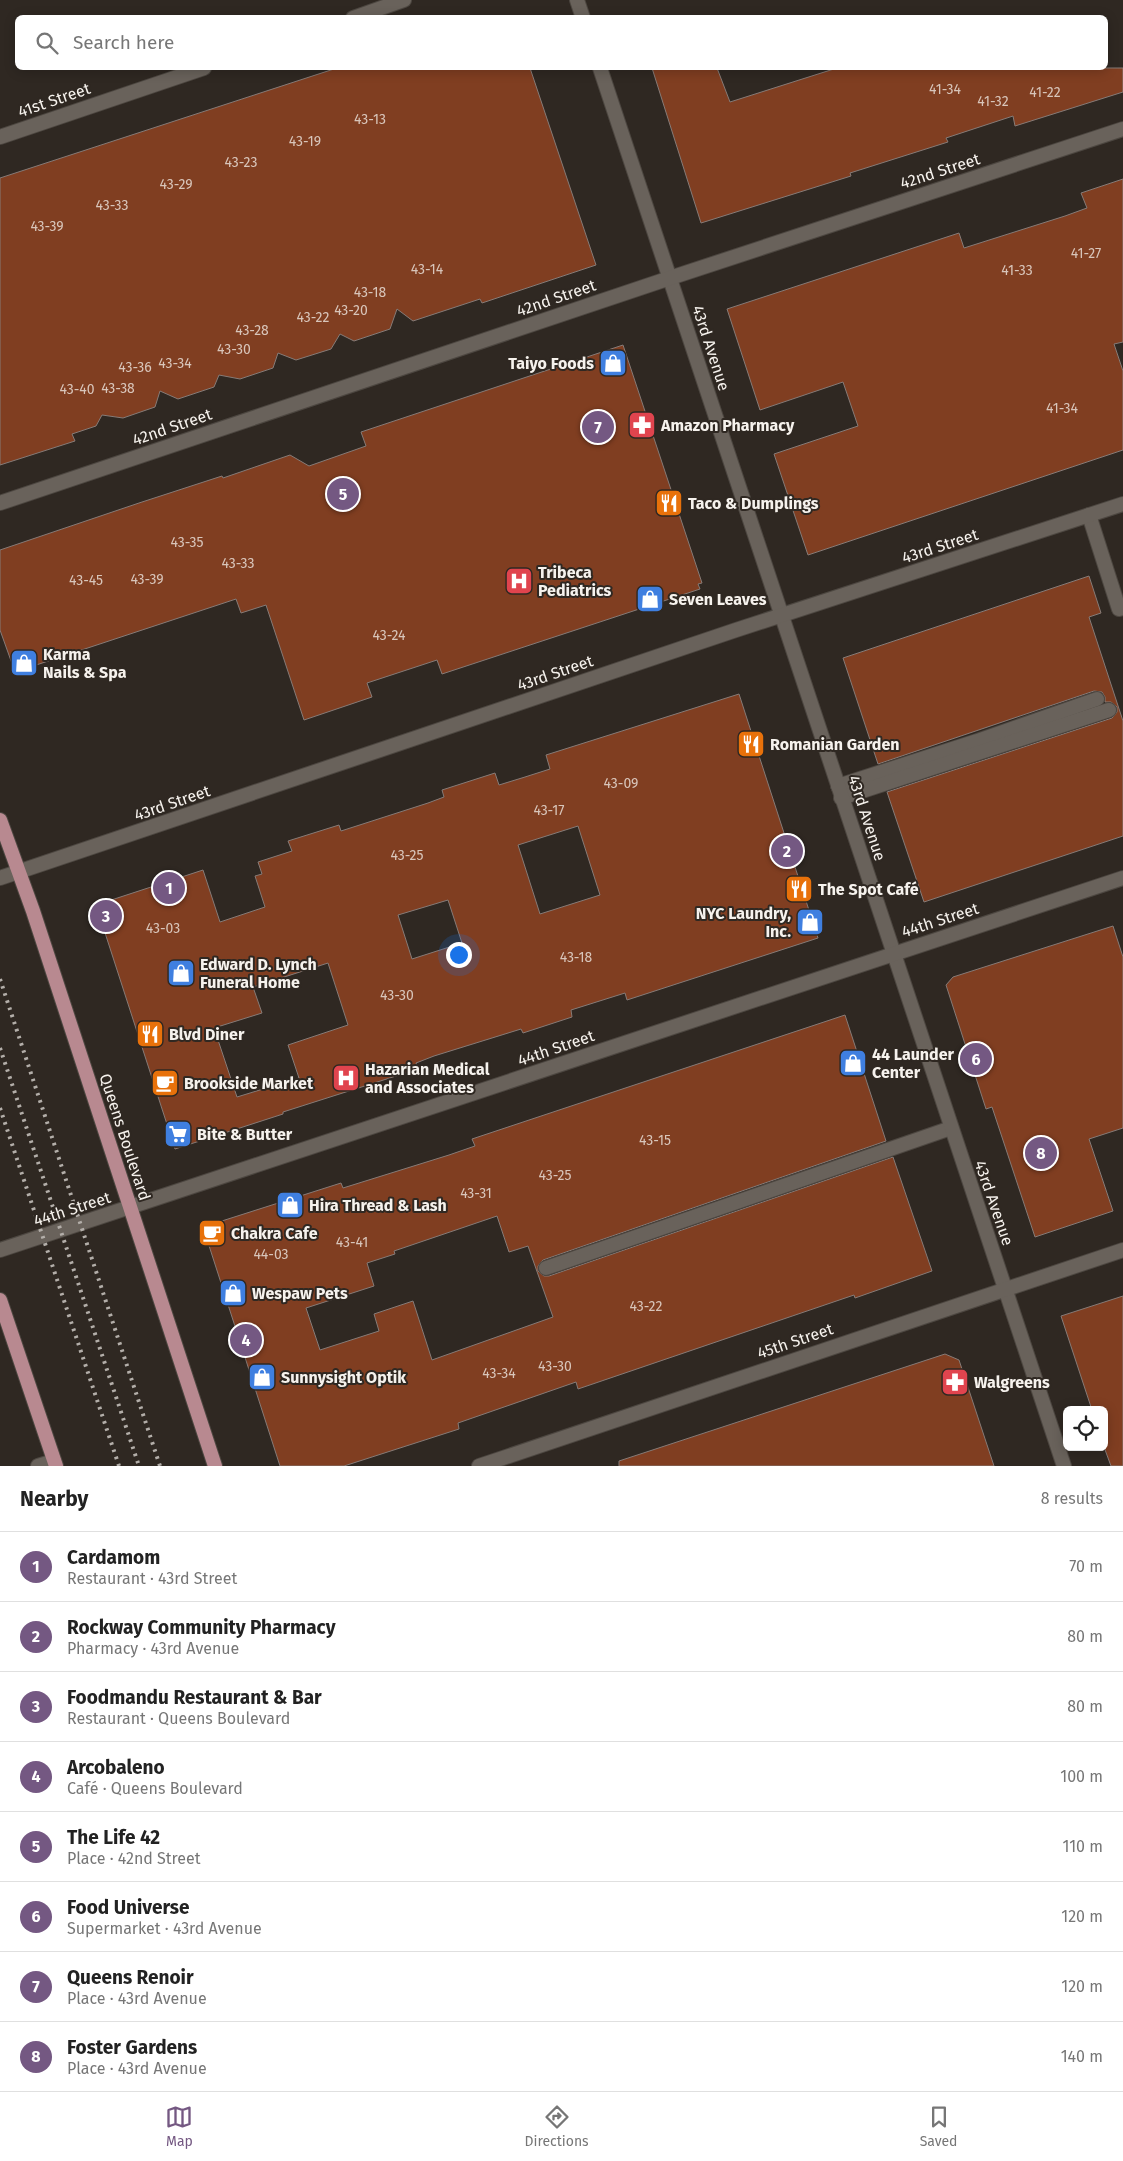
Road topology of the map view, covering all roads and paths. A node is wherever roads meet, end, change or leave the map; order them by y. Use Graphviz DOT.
graph roads {
  1 [pos="404,0"];
  2 [pos="577,0"];
  3 [pos="361,15"];
  4 [pos="582,15"];
  5 [pos="198,70"];
  6 [pos="601,70"];
  7 [pos="1123,129"];
  8 [pos="0,137"];
  9 [pos="670,278"];
  10 [pos="0,503"];
  11 [pos="1123,504"];
  12 [pos="1089,515"];
  13 [pos="1123,608"];
  14 [pos="781,616"];
  15 [pos="1097,699"];
  16 [pos="1109,710"];
  17 [pos="840,792"];
  18 [pos="0,820"];
  19 [pos="19,872"];
  20 [pos="0,878"];
  21 [pos="1123,878"];
  22 [pos="892,954"];
  23 [pos="951,1128"];
  24 [pos="130,1209"];
  25 [pos="0,1250"];
  26 [pos="1123,1250"];
  27 [pos="546,1268"];
  28 [pos="1005,1290"];
  29 [pos="0,1300"];
  30 [pos="55,1464"];
  31 [pos="38,1466"];
  32 [pos="216,1466"];
  33 [pos="479,1466"];
  34 [pos="1064,1466"];
  1 -- 3 [label="street"];
  2 -- 4 [label="street"];
  5 -- 8 [label="street, 41st Street"];
  6 -- 9 [label="street, 43rd Avenue"];
  7 -- 9 [label="street, 42nd Street"];
  9 -- 10 [label="street, 42nd Street"];
  9 -- 14 [label="street, 43rd Avenue"];
  11 -- 12 [label="street, 43rd Street"];
  12 -- 13 [label="street"];
  12 -- 14 [label="street, 43rd Street"];
  14 -- 17 [label="street, 43rd Avenue"];
  14 -- 19 [label="street, 43rd Street"];
  15 -- 17 [label="street"];
  16 -- 17 [label="street"];
  17 -- 22 [label="street, 43rd Avenue"];
  18 -- 19 [label="main road, Queens Boulevard"];
  19 -- 20 [label="street, 43rd Street"];
  19 -- 24 [label="main road, Queens Boulevard"];
  21 -- 22 [label="street, 44th Street"];
  22 -- 23 [label="street, 43rd Avenue"];
  22 -- 24 [label="street, 44th Street"];
  23 -- 27 [label="street"];
  23 -- 28 [label="street, 43rd Avenue"];
  24 -- 25 [label="street, 44th Street"];
  24 -- 32 [label="main road, Queens Boulevard"];
  26 -- 28 [label="street, 45th Street"];
  28 -- 33 [label="street, 45th Street"];
  28 -- 34 [label="street, 43rd Avenue"];
  29 -- 30 [label="main road"];
  30 -- 31 [label="street"];
}
